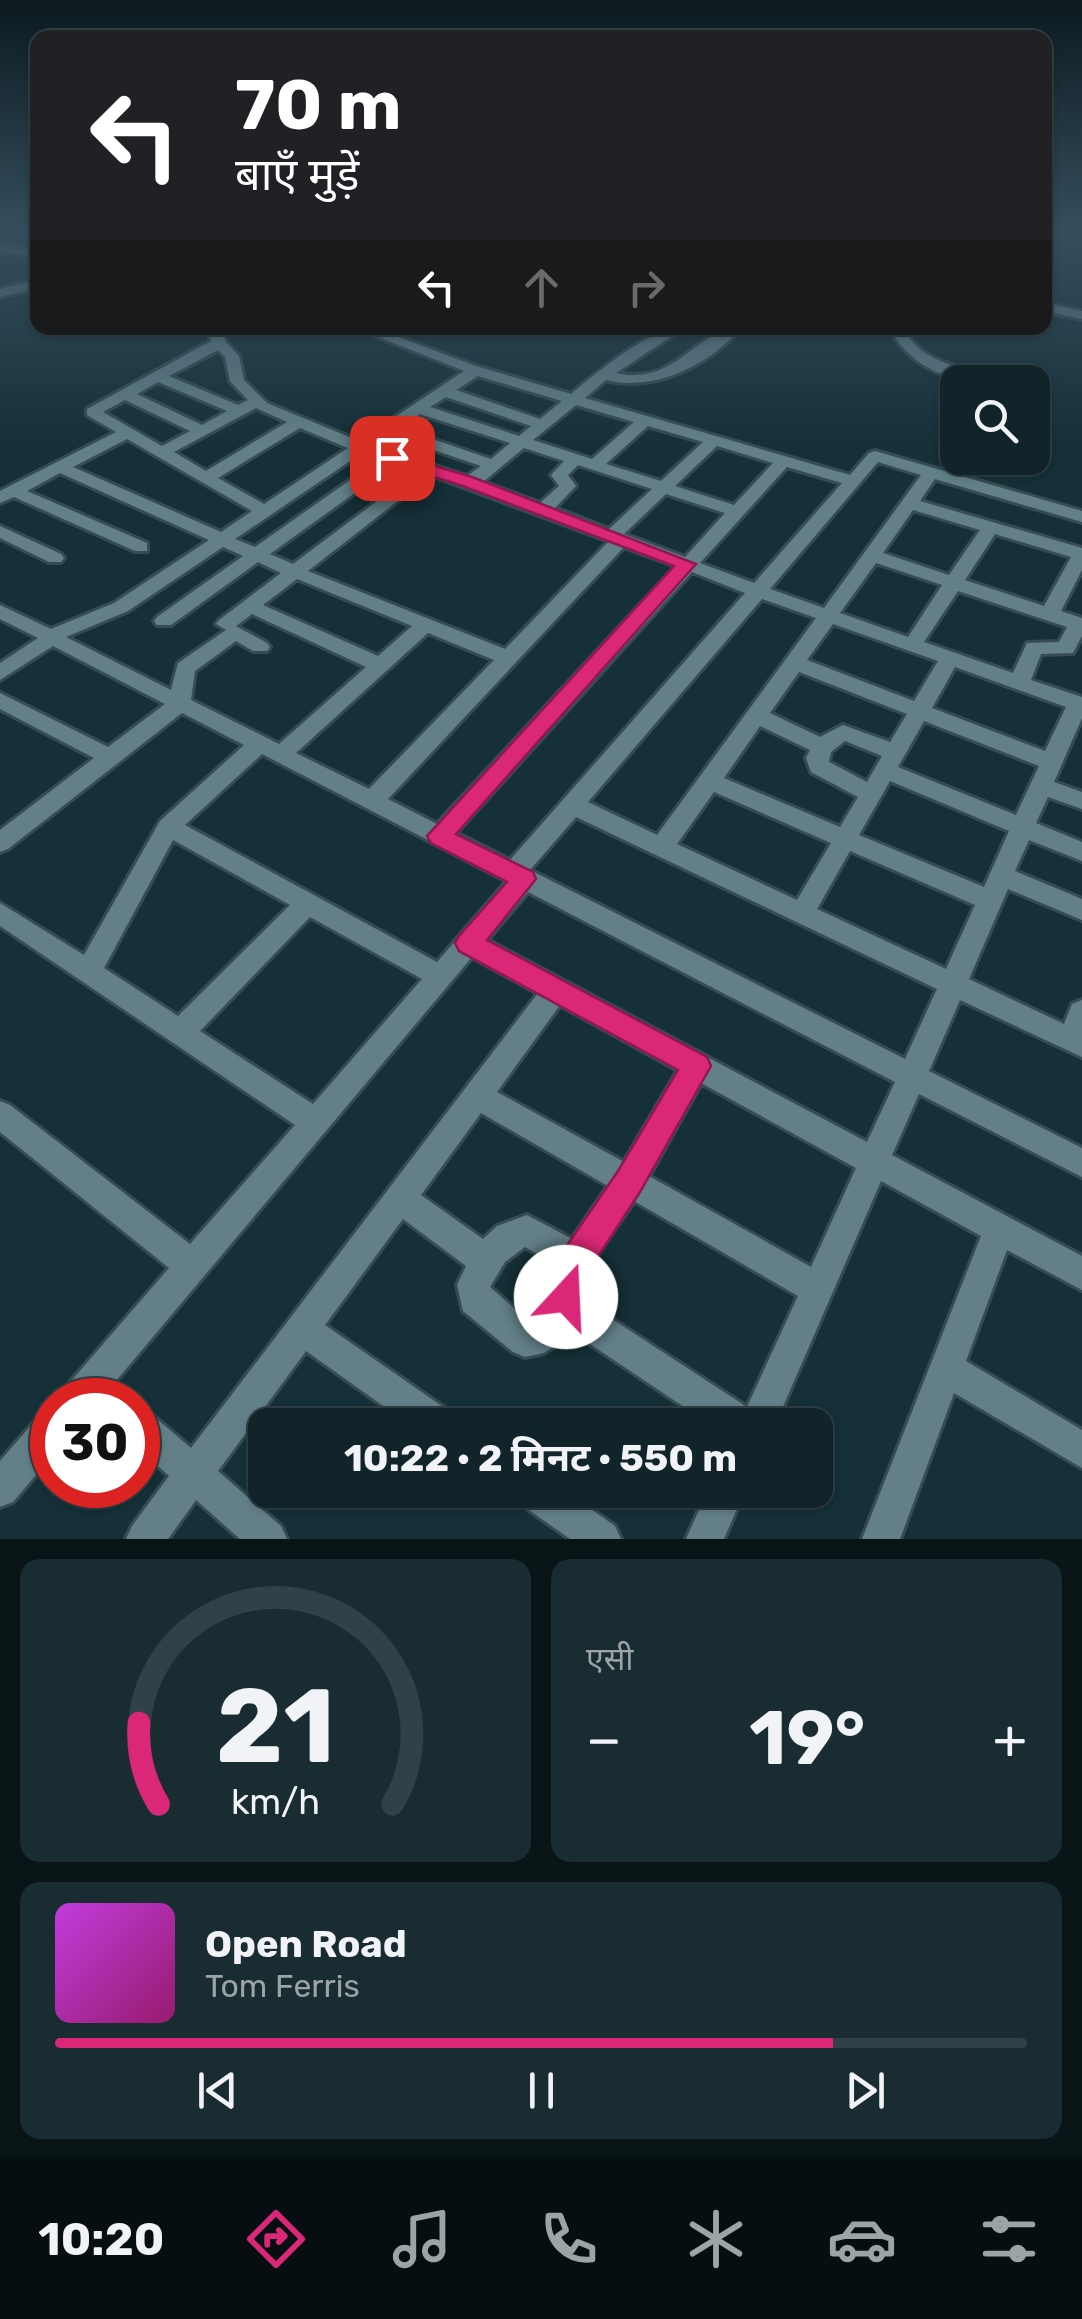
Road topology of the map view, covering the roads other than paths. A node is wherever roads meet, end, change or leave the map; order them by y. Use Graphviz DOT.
graph roads {
  1 [pos="1052,308"];
  2 [pos="1082,314"];
  3 [pos="216,335"];
  4 [pos="383,335"];
  5 [pos="666,335"];
  6 [pos="723,335"];
  7 [pos="900,335"];
  8 [pos="940,365"];
  9 [pos="476,370"];
  10 [pos="604,375"];
  11 [pos="156,376"];
  12 [pos="443,391"];
  13 [pos="123,393"];
  14 [pos="577,399"];
  15 [pos="256,402"];
  16 [pos="417,408"];
  17 [pos="238,412"];
  18 [pos="646,420"];
  19 [pos="299,422"];
  20 [pos="544,425"];
  21 [pos="387,428"];
  22 [pos="202,431"];
  23 [pos="126,433"];
  24 [pos="714,440"];
  25 [pos="525,441"];
  26 [pos="360,448"];
  27 [pos="162,453"];
  28 [pos="392,458"];
  29 [pos="576,458"];
  30 [pos="784,460"];
  31 [pos="596,464"];
  32 [pos="494,465"];
  33 [pos="60,467"];
  34 [pos="428,470"];
  35 [pos="932,472"];
  36 [pos="204,479"];
  37 [pos="466,481"];
  38 [pos="853,481"];
  39 [pos="665,486"];
  40 [pos="7,495"];
  41 [pos="910,504"];
  42 [pos="543,510"];
  43 [pos="266,512"];
  44 [pos="736,512"];
  45 [pos="1082,516"];
  46 [pos="991,527"];
  47 [pos="0,531"];
  48 [pos="617,538"];
  49 [pos="224,540"];
  50 [pos="141,547"];
  51 [pos="1082,553"];
  52 [pos="257,555"];
  53 [pos="872,556"];
  54 [pos="54,558"];
  55 [pos="686,564"];
  56 [pos="294,572"];
  57 [pos="954,583"];
  58 [pos="758,591"];
  59 [pos="250,606"];
  60 [pos="0,612"];
  61 [pos="1049,615"];
  62 [pos="830,616"];
  63 [pos="164,620"];
  64 [pos="226,624"];
  65 [pos="425,624"];
  66 [pos="1080,625"];
  67 [pos="52,640"];
  68 [pos="912,645"];
  69 [pos="260,647"];
  70 [pos="508,658"];
  71 [pos="950,658"];
  72 [pos="796,663"];
  73 [pos="379,665"];
  74 [pos="0,672"];
  75 [pos="1019,682"];
  76 [pos="0,700"];
  77 [pos="178,703"];
  78 [pos="1080,704"];
  79 [pos="919,712"];
  80 [pos="757,716"];
  81 [pos="822,747"];
  82 [pos="269,750"];
  83 [pos="110,757"];
  84 [pos="890,762"];
  85 [pos="1046,774"];
  86 [pos="710,781"];
  87 [pos="872,794"];
  88 [pos="1082,801"];
  89 [pos="371,802"];
  90 [pos="572,806"];
  91 [pos="168,827"];
  92 [pos="1022,829"];
  93 [pos="440,836"];
  94 [pos="846,837"];
  95 [pos="0,843"];
  96 [pos="661,848"];
  97 [pos="1082,852"];
  98 [pos="518,876"];
  99 [pos="1002,876"];
  100 [pos="991,901"];
  101 [pos="308,903"];
  102 [pos="1082,910"];
  103 [pos="0,914"];
  104 [pos="801,914"];
  105 [pos="468,943"];
  106 [pos="88,973"];
  107 [pos="440,976"];
  108 [pos="954,987"];
  109 [pos="556,990"];
  110 [pos="1082,1012"];
  111 [pos="180,1033"];
  112 [pos="1077,1043"];
  113 [pos="696,1066"];
  114 [pos="914,1078"];
  115 [pos="478,1096"];
  116 [pos="0,1114"];
  117 [pos="315,1122"];
  118 [pos="876,1162"];
  119 [pos="1082,1163"];
  120 [pos="629,1182"];
  121 [pos="401,1199"];
  122 [pos="999,1229"];
  123 [pos="577,1259"];
  124 [pos="487,1262"];
  125 [pos="192,1266"];
  126 [pos="1082,1274"];
  127 [pos="818,1289"];
  128 [pos="574,1314"];
  129 [pos="304,1330"];
  130 [pos="946,1368"];
  131 [pos="105,1378"];
  132 [pos="416,1408"];
  133 [pos="716,1408"];
  134 [pos="765,1408"];
  135 [pos="160,1445"];
  136 [pos="1082,1450"];
  137 [pos="30,1454"];
  138 [pos="195,1476"];
  139 [pos="0,1490"];
  140 [pos="558,1508"];
  141 [pos="720,1508"];
  142 [pos="145,1539"];
  143 [pos="268,1539"];
  144 [pos="602,1539"];
  145 [pos="705,1539"];
  146 [pos="881,1539"];
  1 -- 2 [label="street"];
  3 -- 11 [label="street"];
  3 -- 15 [label="street"];
  4 -- 9 [label="street"];
  5 -- 10 [label="street"];
  6 -- 10 [label="street"];
  7 -- 8 [label="street"];
  9 -- 12 [label="street"];
  9 -- 14 [label="street"];
  10 -- 14 [label="street"];
  11 -- 13 [label="street"];
  11 -- 17 [label="street"];
  12 -- 16 [label="street"];
  12 -- 20 [label="street"];
  13 -- 22 [label="street"];
  13 -- 23 [label="street"];
  14 -- 18 [label="street"];
  14 -- 20 [label="street"];
  15 -- 17 [label="street"];
  15 -- 19 [label="street"];
  16 -- 21 [label="street"];
  16 -- 25 [label="street"];
  17 -- 22 [label="street"];
  18 -- 24 [label="street"];
  18 -- 31 [label="street"];
  19 -- 26 [label="street"];
  19 -- 36 [label="street"];
  20 -- 25 [label="street"];
  21 -- 26 [label="street"];
  21 -- 32 [label="street"];
  22 -- 27 [label="street"];
  23 -- 27 [label="street"];
  23 -- 33 [label="street"];
  24 -- 30 [label="street"];
  24 -- 39 [label="street"];
  25 -- 29 [label="street"];
  25 -- 32 [label="street"];
  26 -- 28 [label="street"];
  26 -- 43 [label="street"];
  27 -- 36 [label="street"];
  28 -- 34 [label="street"];
  28 -- 52 [label="street"];
  29 -- 31 [label="street"];
  29 -- 42 [label="street"];
  30 -- 38 [label="street"];
  30 -- 44 [label="street"];
  31 -- 39 [label="street"];
  32 -- 37 [label="street"];
  33 -- 40 [label="street"];
  33 -- 49 [label="street"];
  34 -- 37 [label="street"];
  34 -- 56 [label="street"];
  35 -- 38 [label="street"];
  35 -- 41 [label="street"];
  35 -- 45 [label="street"];
  36 -- 43 [label="street"];
  37 -- 42 [label="street"];
  38 -- 58 [label="street"];
  39 -- 44 [label="street"];
  39 -- 48 [label="street"];
  40 -- 50 [label="street"];
  41 -- 46 [label="street"];
  41 -- 53 [label="street"];
  42 -- 48 [label="street"];
  43 -- 49 [label="street"];
  44 -- 55 [label="street"];
  46 -- 51 [label="street"];
  46 -- 57 [label="street"];
  47 -- 54 [label="street"];
  48 -- 55 [label="street"];
  48 -- 70 [label="street"];
  49 -- 52 [label="street"];
  49 -- 67 [label="street"];
  51 -- 61 [label="street"];
  52 -- 56 [label="street"];
  52 -- 63 [label="street"];
  53 -- 57 [label="street"];
  53 -- 62 [label="street"];
  55 -- 58 [label="street"];
  55 -- 93 [label="street"];
  56 -- 59 [label="street"];
  56 -- 65 [label="street"];
  57 -- 61 [label="street"];
  57 -- 68 [label="street"];
  58 -- 62 [label="street"];
  58 -- 90 [label="street"];
  59 -- 64 [label="street"];
  59 -- 73 [label="street"];
  60 -- 67 [label="street"];
  61 -- 66 [label="street"];
  62 -- 68 [label="street"];
  62 -- 72 [label="street"];
  65 -- 70 [label="street"];
  65 -- 73 [label="street"];
  66 -- 75 [label="street"];
  67 -- 74 [label="street"];
  67 -- 77 [label="street"];
  68 -- 71 [label="street"];
  69 -- 77 [label="street"];
  70 -- 89 [label="street"];
  71 -- 75 [label="street"];
  71 -- 79 [label="street"];
  72 -- 79 [label="street"];
  72 -- 80 [label="street"];
  73 -- 82 [label="street"];
  75 -- 78 [label="street"];
  76 -- 83 [label="street"];
  77 -- 82 [label="street"];
  77 -- 83 [label="street"];
  78 -- 85 [label="street"];
  79 -- 84 [label="street"];
  79 -- 85 [label="street"];
  80 -- 81 [label="street"];
  80 -- 86 [label="street"];
  81 -- 84 [label="street"];
  81 -- 87 [label="street"];
  82 -- 89 [label="street"];
  82 -- 91 [label="street"];
  83 -- 95 [label="street"];
  84 -- 87 [label="street"];
  84 -- 92 [label="street"];
  85 -- 88 [label="street"];
  85 -- 92 [label="street"];
  86 -- 94 [label="street"];
  86 -- 96 [label="street"];
  87 -- 94 [label="street"];
  89 -- 93 [label="street"];
  90 -- 96 [label="street"];
  90 -- 98 [label="street"];
  91 -- 101 [label="street"];
  91 -- 106 [label="street"];
  92 -- 97 [label="street"];
  92 -- 99 [label="street"];
  93 -- 98 [label="street"];
  94 -- 100 [label="street"];
  94 -- 104 [label="street"];
  96 -- 104 [label="street"];
  98 -- 105 [label="street"];
  98 -- 114 [label="street"];
  99 -- 100 [label="street"];
  99 -- 102 [label="street"];
  100 -- 108 [label="street"];
  101 -- 107 [label="street"];
  101 -- 111 [label="street"];
  103 -- 106 [label="street"];
  104 -- 108 [label="street"];
  105 -- 107 [label="street"];
  105 -- 109 [label="street"];
  106 -- 111 [label="street"];
  107 -- 117 [label="street"];
  108 -- 112 [label="street"];
  108 -- 114 [label="street"];
  109 -- 113 [label="street"];
  109 -- 115 [label="street"];
  110 -- 112 [label="street"];
  111 -- 117 [label="street"];
  113 -- 118 [label="street"];
  113 -- 120 [label="street"];
  114 -- 118 [label="street"];
  114 -- 119 [label="street"];
  115 -- 120 [label="street"];
  115 -- 121 [label="street"];
  116 -- 125 [label="street"];
  117 -- 125 [label="street"];
  118 -- 122 [label="street"];
  118 -- 127 [label="street"];
  120 -- 123 [label="street"];
  120 -- 127 [label="street"];
  121 -- 124 [label="street"];
  121 -- 129 [label="street"];
  122 -- 126 [label="street"];
  122 -- 130 [label="street"];
  123 -- 124 [label="street"];
  123 -- 128 [label="street"];
  124 -- 128 [label="street"];
  125 -- 131 [label="street"];
  127 -- 134 [label="street"];
  128 -- 133 [label="street"];
  129 -- 132 [label="street"];
  129 -- 138 [label="street"];
  130 -- 136 [label="street"];
  130 -- 146 [label="street"];
  135 -- 138 [label="street"];
  137 -- 139 [label="street"];
  138 -- 142 [label="street"];
  138 -- 143 [label="street"];
  140 -- 144 [label="street"];
  141 -- 145 [label="street"];
}
